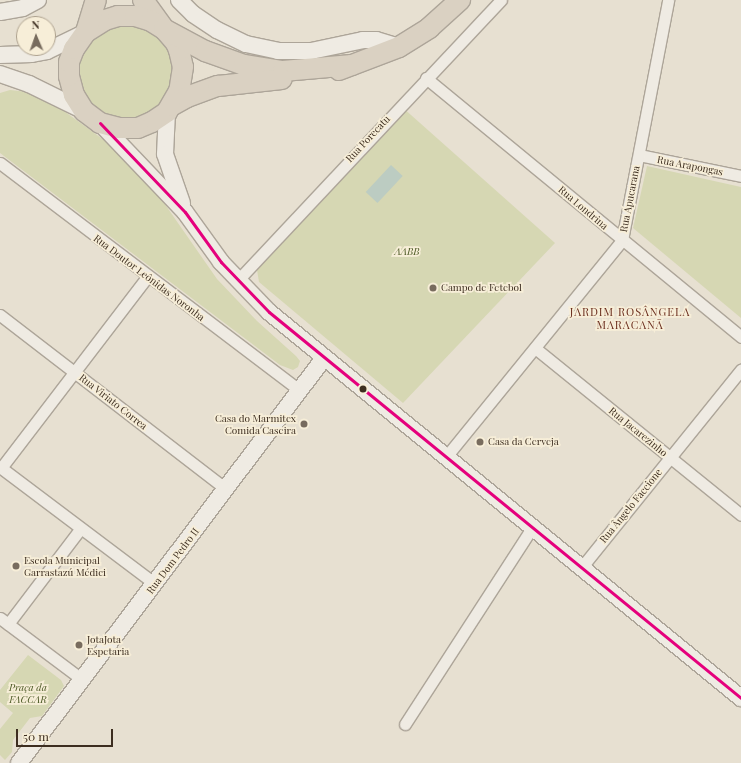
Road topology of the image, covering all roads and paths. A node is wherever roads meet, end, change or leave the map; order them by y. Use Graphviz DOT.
graph roads {
  1 [pos="96,0"];
  2 [pos="143,0"];
  3 [pos="179,0"];
  4 [pos="460,0"];
  5 [pos="501,0"];
  6 [pos="668,0"];
  7 [pos="37,1"];
  8 [pos="0,12"];
  9 [pos="164,29"];
  10 [pos="86,32"];
  11 [pos="400,47"];
  12 [pos="0,55"];
  13 [pos="352,65"];
  14 [pos="0,74"];
  15 [pos="426,78"];
  16 [pos="0,84"];
  17 [pos="29,84"];
  18 [pos="169,109"];
  19 [pos="92,117"];
  20 [pos="639,155"];
  21 [pos="0,163"];
  22 [pos="741,176"];
  23 [pos="186,212"];
  24 [pos="622,240"];
  25 [pos="147,277"];
  26 [pos="238,280"];
  27 [pos="0,316"];
  28 [pos="741,337"];
  29 [pos="535,348"];
  30 [pos="324,358"];
  31 [pos="741,370"];
  32 [pos="75,372"];
  33 [pos="299,390"];
  34 [pos="445,458"];
  35 [pos="670,458"];
  36 [pos="1,467"];
  37 [pos="226,489"];
  38 [pos="741,515"];
  39 [pos="532,528"];
  40 [pos="80,529"];
  41 [pos="581,568"];
  42 [pos="155,584"];
  43 [pos="4,621"];
  44 [pos="83,680"];
  45 [pos="741,698"];
  46 [pos="405,724"];
  47 [pos="19,763"];
  1 -- 10 [label="highway"];
  2 -- 9 [label="highway"];
  3 -- 11 [label="street"];
  4 -- 11 [label="highway"];
  5 -- 15 [label="street, Rua Porecatu"];
  6 -- 20 [label="street, Rua Apucarana"];
  7 -- 8 [label="street"];
  9 -- 10 [label="highway"];
  9 -- 13 [label="highway"];
  9 -- 18 [label="highway"];
  10 -- 12 [label="street"];
  10 -- 19 [label="highway"];
  11 -- 13 [label="highway"];
  13 -- 18 [label="highway"];
  14 -- 17 [label="street"];
  15 -- 24 [label="street, Rua Londrina"];
  15 -- 26 [label="street, Rua Porecatu"];
  16 -- 17 [label="street"];
  17 -- 19 [label="street"];
  18 -- 19 [label="highway"];
  18 -- 23 [label="street"];
  19 -- 23 [label="street"];
  20 -- 22 [label="street, Rua Arapongas"];
  20 -- 24 [label="street, Rua Apucarana"];
  21 -- 25 [label="street, Rua Doutor Leônidas Noronha"];
  23 -- 26 [label="street"];
  24 -- 28 [label="street, Rua Londrina"];
  24 -- 29 [label="street, Rua Apucarana"];
  25 -- 32 [label="street"];
  25 -- 33 [label="street, Rua Doutor Leônidas Noronha"];
  26 -- 30 [label="street"];
  27 -- 32 [label="street, Rua Viriato Correa"];
  29 -- 34 [label="street, Rua Apucarana"];
  29 -- 35 [label="street, Rua Jacarezinho"];
  30 -- 33 [label="street, Rua Dom Pedro II"];
  30 -- 34 [label="street"];
  31 -- 35 [label="street, Rua Ângelo Faccione"];
  32 -- 36 [label="street"];
  32 -- 37 [label="street, Rua Viriato Correa"];
  33 -- 37 [label="street, Rua Dom Pedro II"];
  34 -- 39 [label="street"];
  35 -- 38 [label="street, Rua Jacarezinho"];
  35 -- 41 [label="street, Rua Ângelo Faccione"];
  36 -- 40 [label="street"];
  37 -- 42 [label="street, Rua Dom Pedro II"];
  39 -- 41 [label="street"];
  39 -- 46 [label="street"];
  40 -- 42 [label="street"];
  40 -- 43 [label="street"];
  41 -- 45 [label="street"];
  42 -- 44 [label="street, Rua Dom Pedro II"];
  43 -- 44 [label="street"];
  44 -- 47 [label="street, Rua Dom Pedro II"];
}
